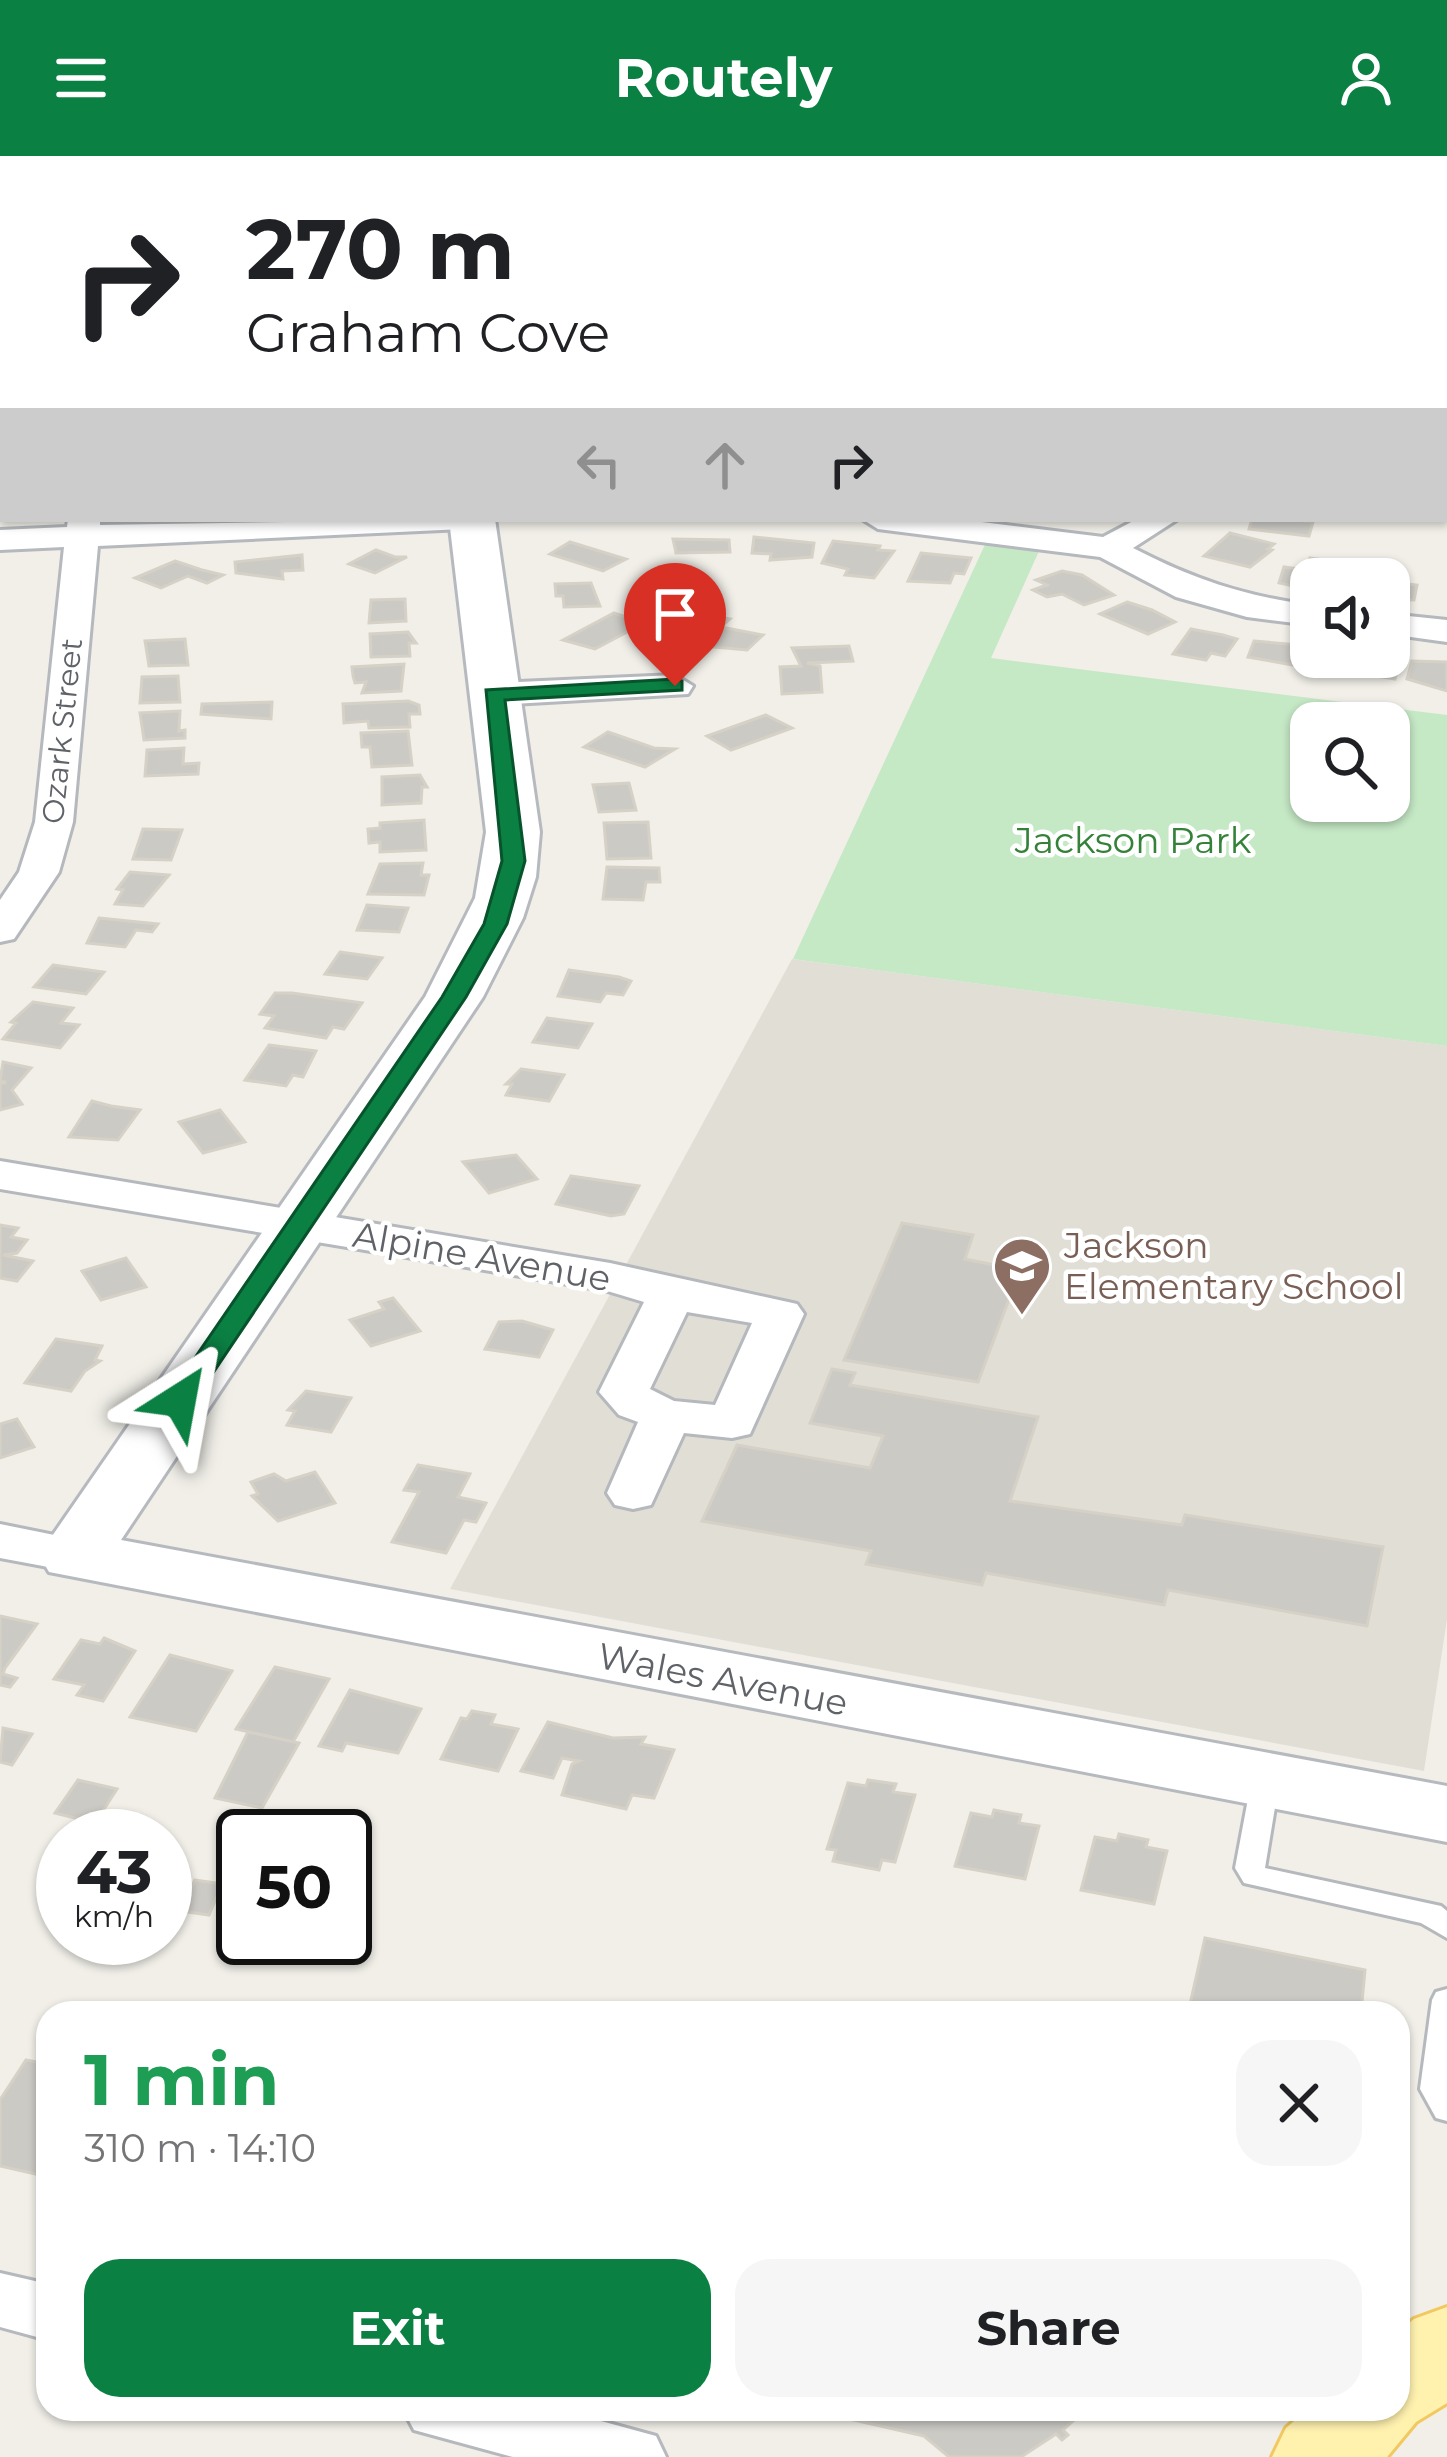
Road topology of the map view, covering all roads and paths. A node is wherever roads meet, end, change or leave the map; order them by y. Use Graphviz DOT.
graph roads {
  1 [pos="320,522"];
  2 [pos="472,522"];
  3 [pos="902,522"];
  4 [pos="1156,522"];
  5 [pos="83,527"];
  6 [pos="0,540"];
  7 [pos="1108,548"];
  8 [pos="1290,612"];
  9 [pos="1410,627"];
  10 [pos="1447,631"];
  11 [pos="675,686"];
  12 [pos="494,694"];
  13 [pos="0,930"];
  14 [pos="0,1174"];
  15 [pos="298,1225"];
  16 [pos="671,1295"];
  17 [pos="666,1415"];
  18 [pos="633,1493"];
  19 [pos="0,1541"];
  20 [pos="75,1555"];
  21 [pos="1265,1784"];
  22 [pos="1447,1814"];
  23 [pos="1447,1927"];
  24 [pos="1447,2000"];
  25 [pos="1447,2109"];
  26 [pos="0,2300"];
  27 [pos="36,2309"];
  28 [pos="1447,2346"];
  29 [pos="1410,2378"];
  30 [pos="486,2421"];
  31 [pos="1361,2421"];
  32 [pos="631,2457"];
  33 [pos="1320,2457"];
  1 -- 5 [label="street"];
  2 -- 12 [label="main road"];
  3 -- 7 [label="street"];
  4 -- 7 [label="street"];
  5 -- 6 [label="street"];
  5 -- 13 [label="street, Ozark Street"];
  7 -- 8 [label="street"];
  9 -- 10 [label="street"];
  11 -- 12 [label="street"];
  12 -- 15 [label="main road"];
  14 -- 15 [label="street, Alpine Avenue"];
  15 -- 16 [label="street, Alpine Avenue"];
  15 -- 20 [label="main road"];
  16 -- 17 [label="street"];
  16 -- 17 [label="street, Alpine Avenue"];
  17 -- 18 [label="street"];
  19 -- 20 [label="street, Wales Avenue"];
  20 -- 21 [label="main road, Wales Avenue"];
  21 -- 22 [label="main road, Wales Avenue"];
  21 -- 23 [label="lane"];
  24 -- 25 [label="lane"];
  26 -- 27 [label="street"];
  28 -- 29 [label="main road"];
  30 -- 32 [label="street"];
  31 -- 33 [label="main road"];
}
